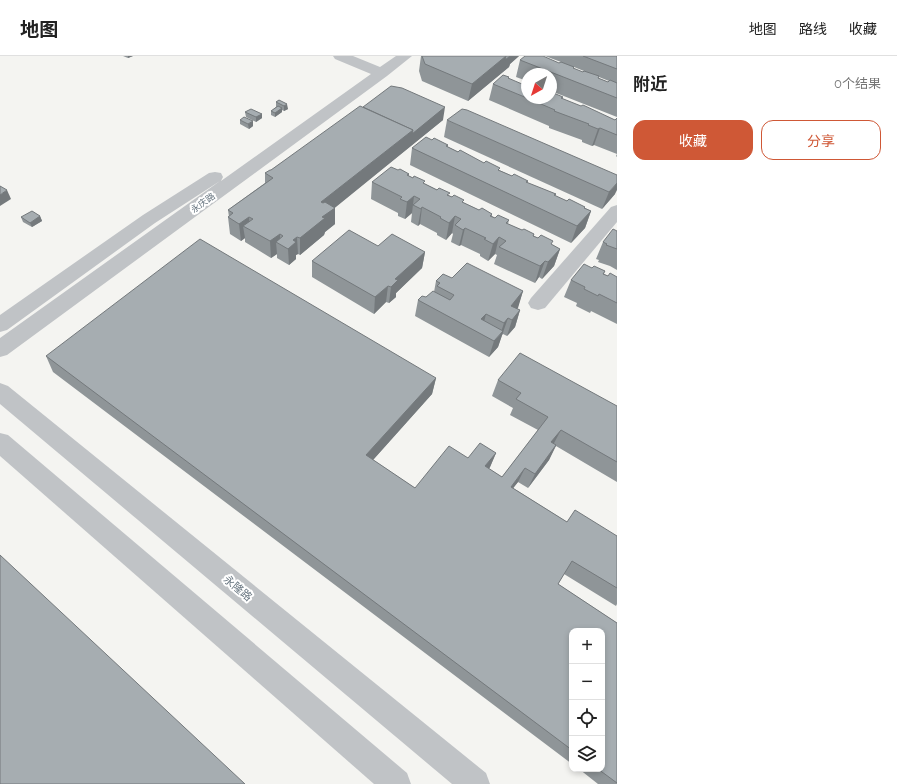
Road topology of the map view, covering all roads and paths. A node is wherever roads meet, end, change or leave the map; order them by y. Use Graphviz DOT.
graph roads {
  1 [pos="340,56"];
  2 [pos="386,56"];
  3 [pos="405,56"];
  4 [pos="375,71"];
  5 [pos="617,211"];
  6 [pos="538,303"];
  7 [pos="0,325"];
  8 [pos="0,349"];
  9 [pos="0,392"];
  10 [pos="0,442"];
  11 [pos="396,784"];
  12 [pos="475,784"];
  1 -- 4 [label="street"];
  2 -- 4 [label="street, 永庆路"];
  3 -- 4 [label="street, 永庆路"];
  4 -- 7 [label="street, 永庆路"];
  4 -- 8 [label="street, 永庆路"];
  5 -- 6 [label="street"];
  9 -- 12 [label="street, 永隆路"];
  10 -- 11 [label="street"];
}
